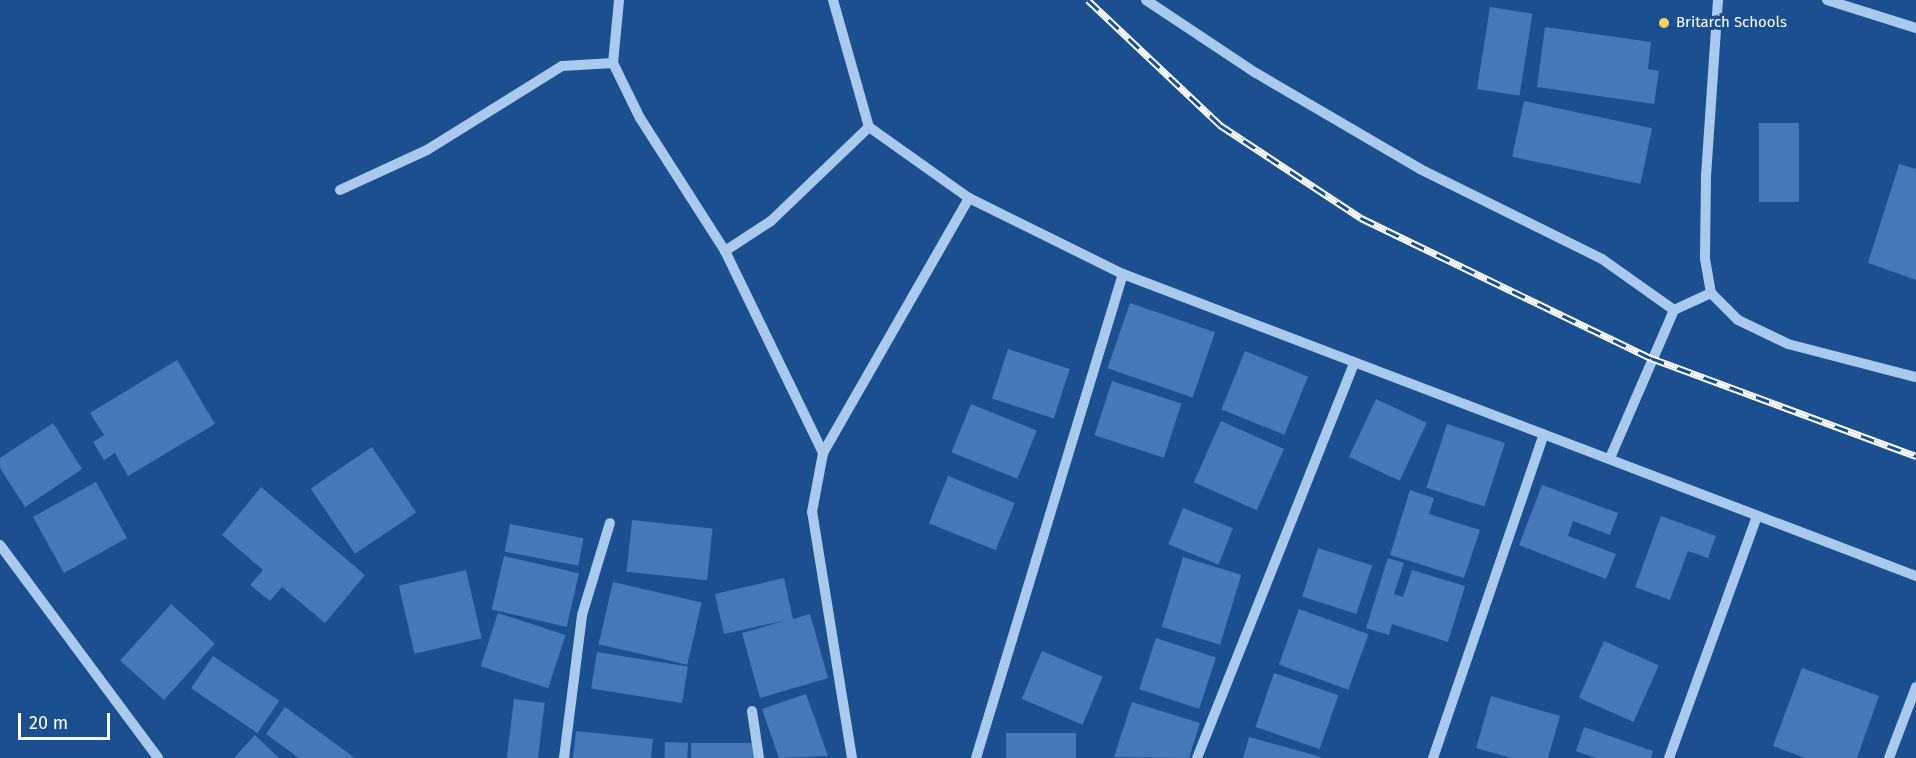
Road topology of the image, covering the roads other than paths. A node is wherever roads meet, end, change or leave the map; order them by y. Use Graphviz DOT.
graph roads {
  1 [pos="619,0"];
  2 [pos="833,0"];
  3 [pos="1146,0"];
  4 [pos="1718,0"];
  5 [pos="1827,0"];
  6 [pos="1916,28"];
  7 [pos="613,63"];
  8 [pos="869,127"];
  9 [pos="340,190"];
  10 [pos="969,198"];
  11 [pos="725,251"];
  12 [pos="1123,274"];
  13 [pos="1711,293"];
  14 [pos="1674,310"];
  15 [pos="1353,366"];
  16 [pos="1916,377"];
  17 [pos="1544,434"];
  18 [pos="823,453"];
  19 [pos="1610,458"];
  20 [pos="1756,519"];
  21 [pos="610,523"];
  22 [pos="0,545"];
  23 [pos="1916,576"];
  24 [pos="1916,687"];
  25 [pos="752,711"];
  26 [pos="158,758"];
  27 [pos="564,758"];
  28 [pos="759,758"];
  29 [pos="852,758"];
  30 [pos="976,758"];
  31 [pos="1197,758"];
  32 [pos="1432,758"];
  33 [pos="1669,758"];
  34 [pos="1889,758"];
  1 -- 7 [label="street"];
  2 -- 8 [label="street"];
  3 -- 14 [label="street"];
  4 -- 13 [label="street"];
  5 -- 6 [label="street"];
  7 -- 9 [label="street"];
  7 -- 11 [label="street"];
  8 -- 10 [label="street"];
  8 -- 11 [label="street"];
  10 -- 12 [label="street"];
  10 -- 18 [label="street"];
  11 -- 18 [label="street"];
  12 -- 15 [label="street"];
  12 -- 30 [label="street"];
  13 -- 14 [label="street"];
  13 -- 16 [label="street"];
  14 -- 19 [label="street"];
  15 -- 17 [label="street"];
  15 -- 31 [label="street"];
  17 -- 19 [label="street"];
  17 -- 32 [label="street"];
  18 -- 29 [label="street"];
  19 -- 20 [label="street"];
  20 -- 23 [label="street"];
  20 -- 33 [label="street"];
  21 -- 27 [label="street"];
  22 -- 26 [label="street"];
  24 -- 34 [label="street"];
  25 -- 28 [label="street"];
}
